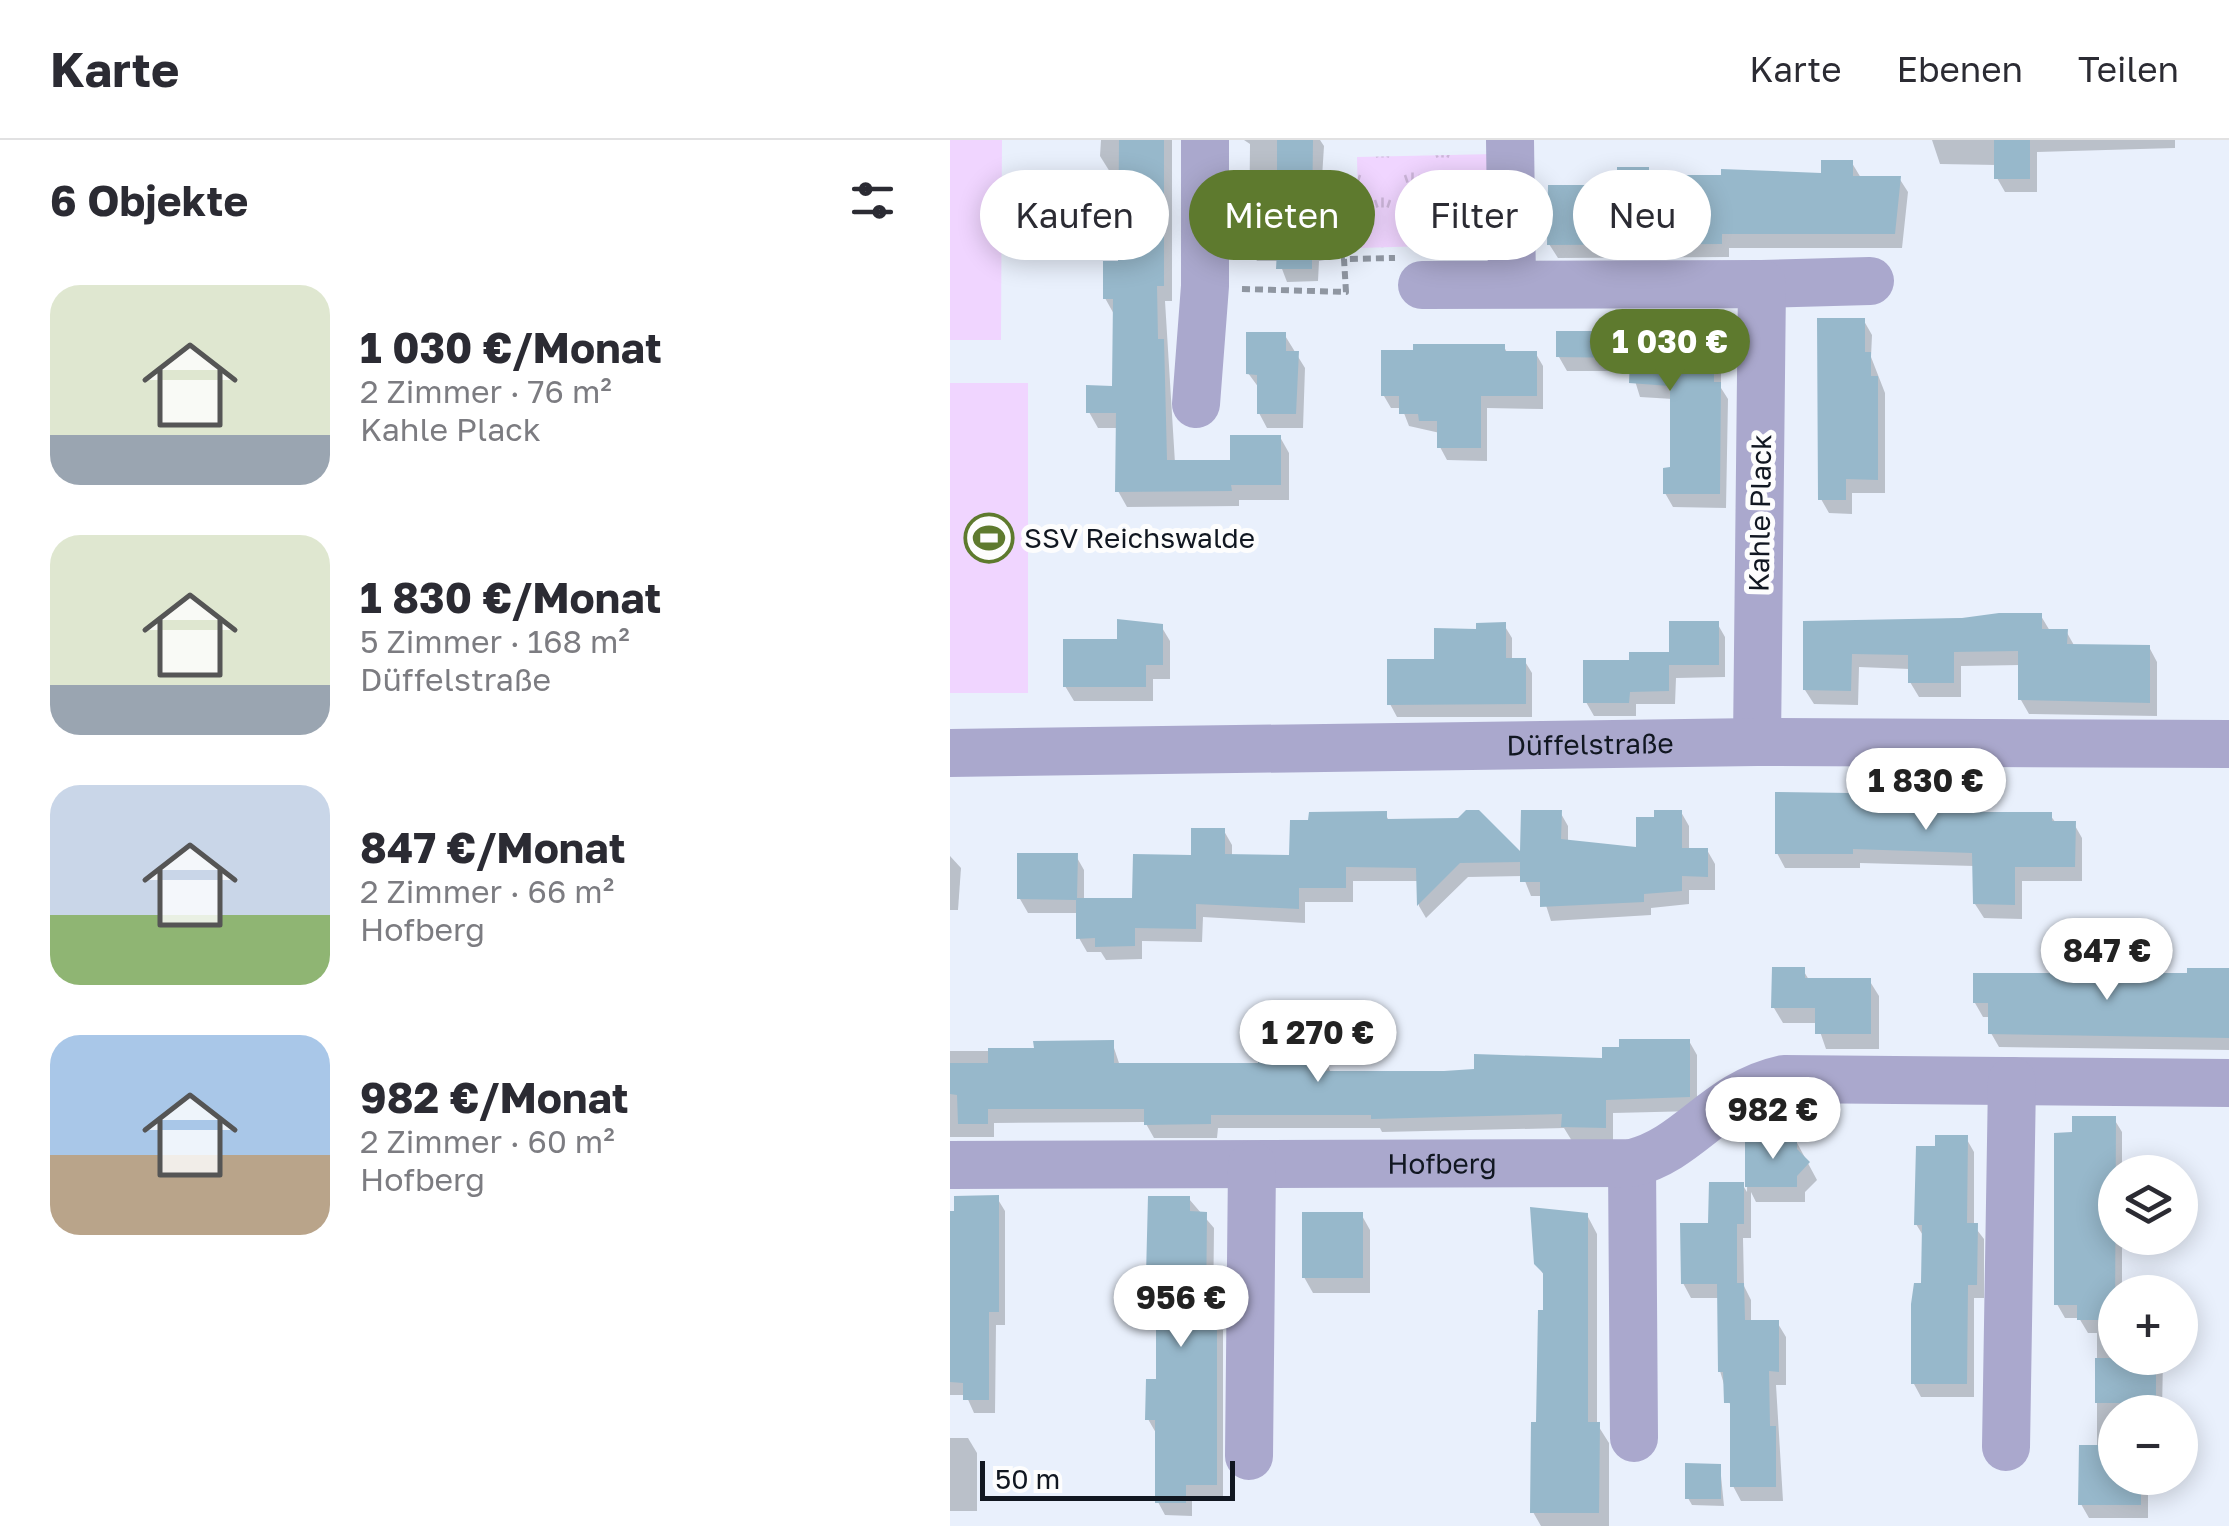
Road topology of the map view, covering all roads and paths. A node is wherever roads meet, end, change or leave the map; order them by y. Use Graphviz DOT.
graph roads {
  1 [pos="1206,140"];
  2 [pos="1510,140"];
  3 [pos="1413,272"];
  4 [pos="1870,281"];
  5 [pos="1512,282"];
  6 [pos="1762,284"];
  7 [pos="1206,286"];
  8 [pos="1196,404"];
  9 [pos="1757,742"];
  10 [pos="2229,744"];
  11 [pos="950,754"];
  12 [pos="2012,1082"];
  13 [pos="2229,1082"];
  14 [pos="1632,1163"];
  15 [pos="950,1165"];
  16 [pos="1252,1165"];
  17 [pos="1634,1438"];
  18 [pos="2006,1447"];
  19 [pos="1250,1456"];
  1 -- 7 [label="street"];
  2 -- 5 [label="street"];
  3 -- 5 [label="street"];
  3 -- 7 [label="path"];
  4 -- 6 [label="street"];
  5 -- 6 [label="street"];
  6 -- 9 [label="street, Kahle Plack"];
  7 -- 8 [label="street"];
  9 -- 10 [label="street, Düffelstraße"];
  9 -- 11 [label="street, Düffelstraße"];
  12 -- 13 [label="street, Hofberg"];
  12 -- 14 [label="street, Hofberg"];
  12 -- 18 [label="street"];
  14 -- 16 [label="street, Hofberg"];
  14 -- 17 [label="street"];
  15 -- 16 [label="street, Hofberg"];
  16 -- 19 [label="street"];
}
